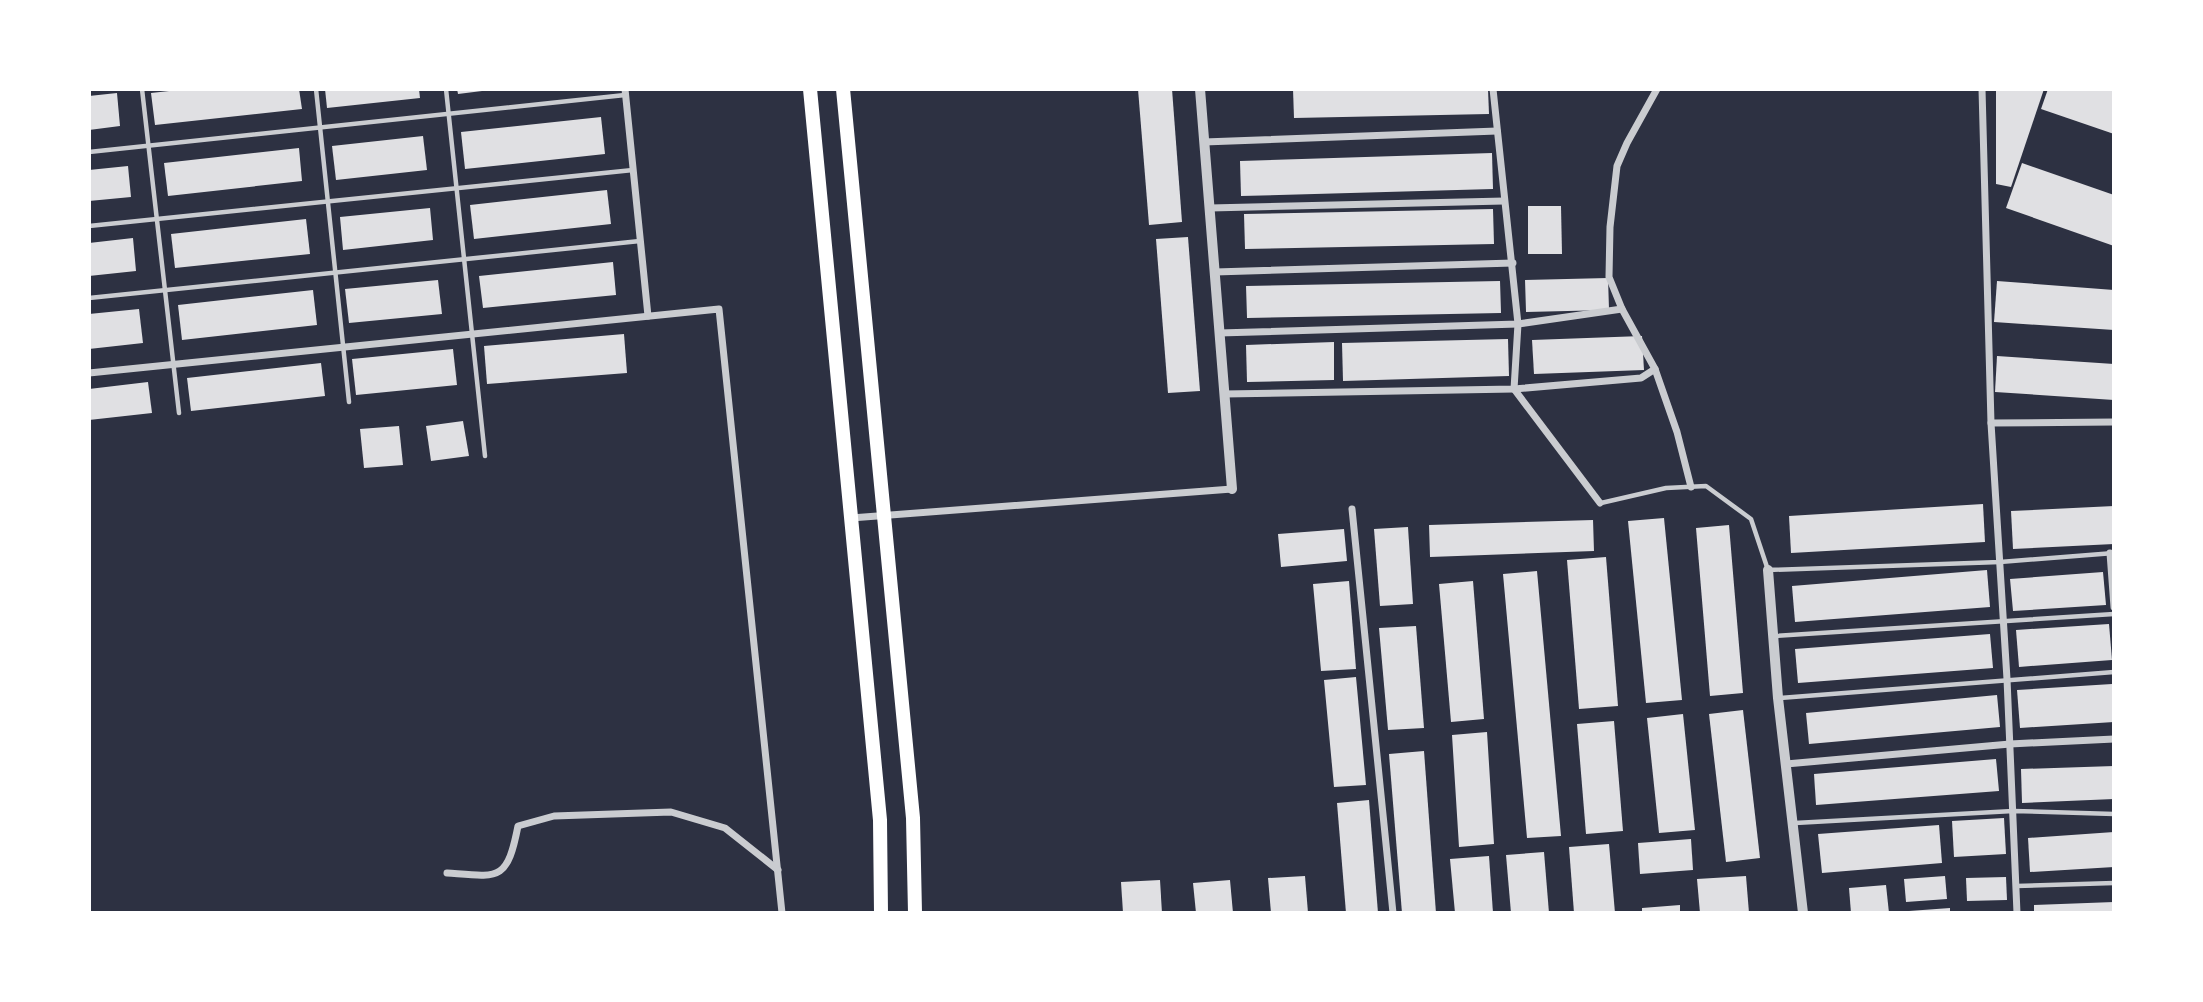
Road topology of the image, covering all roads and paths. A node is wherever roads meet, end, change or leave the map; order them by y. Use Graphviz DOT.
graph roads {
  1 [pos="142,89"];
  2 [pos="316,89"];
  3 [pos="446,89"];
  4 [pos="810,89"];
  5 [pos="843,89"];
  6 [pos="1200,89"];
  7 [pos="1493,89"];
  8 [pos="1657,89"];
  9 [pos="1982,89"];
  10 [pos="625,92"];
  11 [pos="448,113"];
  12 [pos="320,128"];
  13 [pos="1497,131"];
  14 [pos="1204,142"];
  15 [pos="149,145"];
  16 [pos="89,152"];
  17 [pos="633,170"];
  18 [pos="456,189"];
  19 [pos="1504,201"];
  20 [pos="328,203"];
  21 [pos="1210,208"];
  22 [pos="158,219"];
  23 [pos="89,226"];
  24 [pos="640,241"];
  25 [pos="464,260"];
  26 [pos="1513,263"];
  27 [pos="1214,272"];
  28 [pos="336,273"];
  29 [pos="166,290"];
  30 [pos="89,298"];
  31 [pos="1622,309"];
  32 [pos="648,316"];
  33 [pos="1518,324"];
  34 [pos="1219,333"];
  35 [pos="472,334"];
  36 [pos="344,347"];
  37 [pos="174,364"];
  38 [pos="1655,369"];
  39 [pos="89,373"];
  40 [pos="1514,390"];
  41 [pos="1224,394"];
  42 [pos="349,402"];
  43 [pos="179,413"];
  44 [pos="2114,422"];
  45 [pos="1991,423"];
  46 [pos="485,456"];
  47 [pos="1691,487"];
  48 [pos="1232,489"];
  49 [pos="1601,503"];
  50 [pos="1352,509"];
  51 [pos="884,517"];
  52 [pos="851,518"];
  53 [pos="2112,553"];
  54 [pos="2000,562"];
  55 [pos="1768,570"];
  56 [pos="2114,607"];
  57 [pos="2114,614"];
  58 [pos="2002,620"];
  59 [pos="1774,636"];
  60 [pos="2114,672"];
  61 [pos="2007,679"];
  62 [pos="1778,698"];
  63 [pos="2114,739"];
  64 [pos="2010,744"];
  65 [pos="1786,764"];
  66 [pos="2013,811"];
  67 [pos="2114,814"];
  68 [pos="1794,823"];
  69 [pos="778,870"];
  70 [pos="447,873"];
  71 [pos="2114,883"];
  72 [pos="2015,886"];
  73 [pos="782,913"];
  74 [pos="881,913"];
  75 [pos="915,913"];
  76 [pos="1393,913"];
  77 [pos="1803,913"];
  78 [pos="2017,913"];
  1 -- 15 [label="lane"];
  2 -- 12 [label="lane"];
  3 -- 11 [label="lane"];
  4 -- 52 [label="main road"];
  5 -- 51 [label="main road"];
  6 -- 14 [label="street"];
  7 -- 13 [label="street"];
  8 -- 31 [label="street"];
  9 -- 45 [label="street"];
  10 -- 11 [label="lane"];
  10 -- 17 [label="street"];
  11 -- 12 [label="lane"];
  11 -- 18 [label="lane"];
  12 -- 15 [label="lane"];
  12 -- 20 [label="lane"];
  13 -- 14 [label="street"];
  13 -- 19 [label="street"];
  14 -- 21 [label="street"];
  15 -- 16 [label="lane"];
  15 -- 22 [label="lane"];
  17 -- 18 [label="lane"];
  17 -- 24 [label="street"];
  18 -- 20 [label="lane"];
  18 -- 25 [label="lane"];
  19 -- 21 [label="street"];
  19 -- 26 [label="street"];
  20 -- 22 [label="lane"];
  20 -- 28 [label="lane"];
  21 -- 27 [label="street"];
  22 -- 23 [label="lane"];
  22 -- 29 [label="lane"];
  24 -- 25 [label="lane"];
  24 -- 32 [label="street"];
  25 -- 28 [label="lane"];
  25 -- 35 [label="lane"];
  26 -- 27 [label="street"];
  26 -- 33 [label="street"];
  27 -- 34 [label="street"];
  28 -- 29 [label="lane"];
  28 -- 36 [label="lane"];
  29 -- 30 [label="lane"];
  29 -- 37 [label="lane"];
  31 -- 33 [label="street"];
  31 -- 38 [label="street"];
  32 -- 35 [label="street"];
  32 -- 69 [label="street"];
  33 -- 34 [label="street"];
  33 -- 40 [label="street"];
  34 -- 41 [label="street"];
  35 -- 36 [label="street"];
  35 -- 46 [label="lane"];
  36 -- 37 [label="street"];
  36 -- 42 [label="lane"];
  37 -- 39 [label="street"];
  37 -- 43 [label="lane"];
  38 -- 40 [label="street"];
  38 -- 47 [label="street"];
  40 -- 41 [label="street"];
  40 -- 49 [label="street"];
  41 -- 48 [label="street"];
  44 -- 45 [label="street"];
  45 -- 54 [label="street"];
  47 -- 49 [label="lane"];
  47 -- 55 [label="lane"];
  48 -- 51 [label="street"];
  50 -- 76 [label="street"];
  51 -- 52 [label="street"];
  51 -- 75 [label="main road"];
  52 -- 74 [label="main road"];
  53 -- 54 [label="lane"];
  53 -- 56 [label="street"];
  54 -- 55 [label="lane"];
  54 -- 58 [label="street"];
  55 -- 59 [label="street"];
  57 -- 58 [label="lane"];
  58 -- 59 [label="lane"];
  58 -- 61 [label="street"];
  59 -- 62 [label="street"];
  60 -- 61 [label="lane"];
  61 -- 62 [label="lane"];
  61 -- 64 [label="street"];
  62 -- 65 [label="street"];
  63 -- 64 [label="street"];
  64 -- 65 [label="street"];
  64 -- 66 [label="street"];
  65 -- 68 [label="street"];
  66 -- 67 [label="lane"];
  66 -- 68 [label="lane"];
  66 -- 72 [label="street"];
  68 -- 77 [label="street"];
  69 -- 70 [label="street"];
  69 -- 73 [label="street"];
  71 -- 72 [label="lane"];
  72 -- 78 [label="street"];
}
